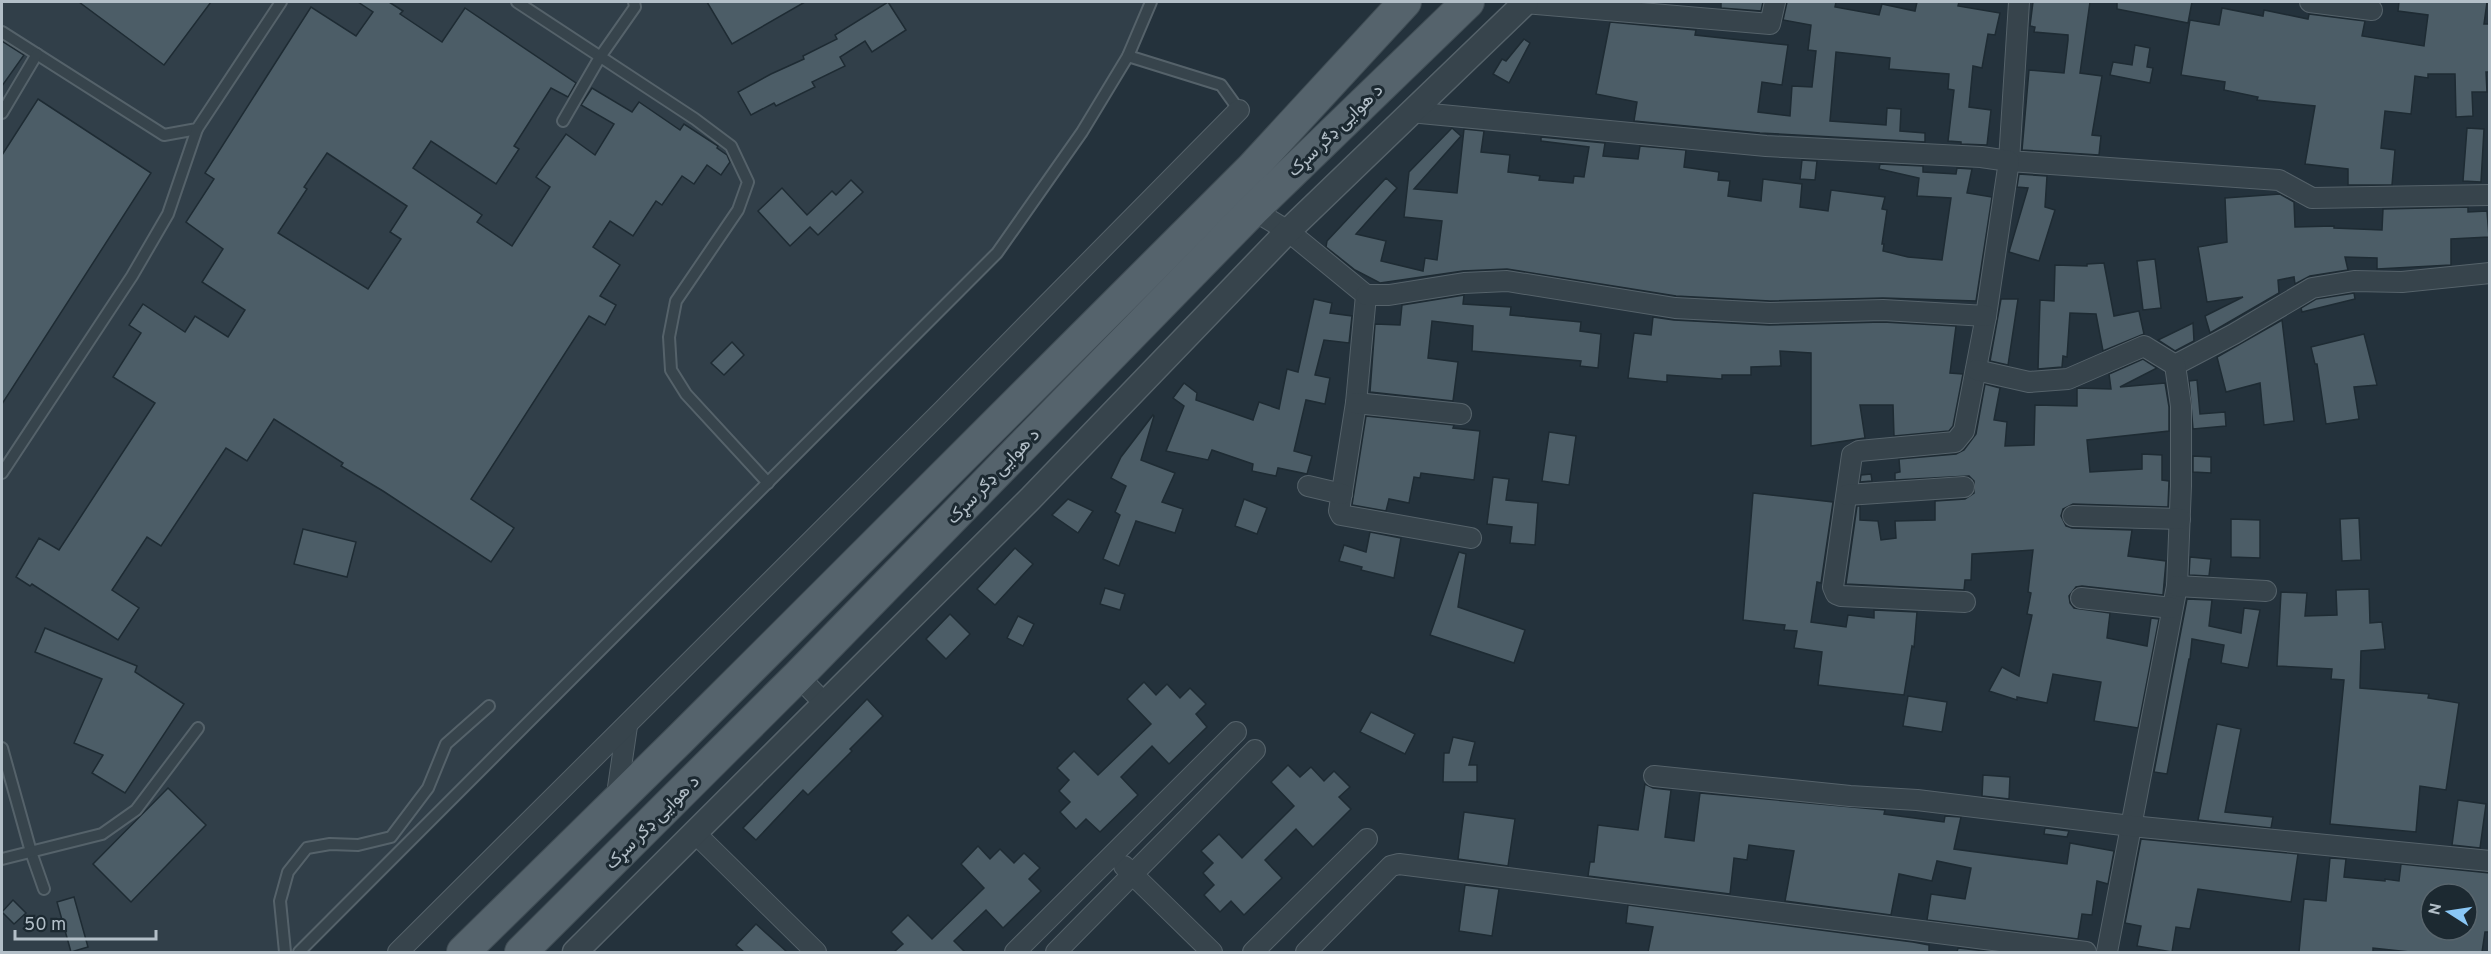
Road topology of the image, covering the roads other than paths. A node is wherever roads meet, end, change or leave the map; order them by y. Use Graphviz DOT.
graph roads {
  1 [pos="282,2"];
  2 [pos="517,2"];
  3 [pos="634,2"];
  4 [pos="1151,2"];
  5 [pos="1405,2"];
  6 [pos="1468,2"];
  7 [pos="1525,2"];
  8 [pos="1775,2"];
  9 [pos="2019,2"];
  10 [pos="2310,2"];
  11 [pos="2372,10"];
  12 [pos="2,32"];
  13 [pos="38,54"];
  14 [pos="1128,56"];
  15 [pos="600,57"];
  16 [pos="1239,110"];
  17 [pos="1410,112"];
  18 [pos="2,113"];
  19 [pos="563,121"];
  20 [pos="197,129"];
  21 [pos="2009,161"];
  22 [pos="2490,195"];
  23 [pos="1253,210"];
  24 [pos="1288,231"];
  25 [pos="2490,273"];
  26 [pos="1366,295"];
  27 [pos="1986,316"];
  28 [pos="2175,365"];
  29 [pos="1976,370"];
  30 [pos="1356,403"];
  31 [pos="1461,414"];
  32 [pos="2,473"];
  33 [pos="768,483"];
  34 [pos="1308,486"];
  35 [pos="1964,487"];
  36 [pos="1342,494"];
  37 [pos="1847,495"];
  38 [pos="2073,516"];
  39 [pos="2180,519"];
  40 [pos="1471,538"];
  41 [pos="2177,586"];
  42 [pos="2266,591"];
  43 [pos="2081,598"];
  44 [pos="1965,602"];
  45 [pos="2172,608"];
  46 [pos="798,676"];
  47 [pos="825,704"];
  48 [pos="489,706"];
  49 [pos="627,726"];
  50 [pos="198,728"];
  51 [pos="1236,732"];
  52 [pos="2,748"];
  53 [pos="1254,750"];
  54 [pos="1654,776"];
  55 [pos="615,803"];
  56 [pos="2131,826"];
  57 [pos="695,833"];
  58 [pos="1367,838"];
  59 [pos="31,852"];
  60 [pos="1113,855"];
  61 [pos="2,859"];
  62 [pos="2490,861"];
  63 [pos="1132,874"];
  64 [pos="44,889"];
  65 [pos="285,952"];
  66 [pos="299,952"];
  67 [pos="398,952"];
  68 [pos="463,952"];
  69 [pos="521,952"];
  70 [pos="575,952"];
  71 [pos="816,952"];
  72 [pos="1015,952"];
  73 [pos="1056,952"];
  74 [pos="1212,952"];
  75 [pos="1253,952"];
  76 [pos="1306,952"];
  77 [pos="2086,952"];
  78 [pos="2107,952"];
  1 -- 20 [label="lane"];
  2 -- 15 [label="lane"];
  3 -- 15 [label="lane"];
  4 -- 14 [label="lane"];
  5 -- 55 [label="main road, د هوایی ډګر سړک"];
  6 -- 23 [label="main road, د هوایی ډګر سړک"];
  7 -- 8 [label="street"];
  7 -- 17 [label="street"];
  9 -- 21 [label="street"];
  10 -- 11 [label="street"];
  12 -- 13 [label="lane"];
  13 -- 18 [label="lane"];
  13 -- 20 [label="lane"];
  14 -- 16 [label="lane"];
  14 -- 33 [label="lane"];
  15 -- 19 [label="lane"];
  15 -- 33 [label="lane"];
  16 -- 49 [label="street"];
  17 -- 21 [label="street"];
  17 -- 24 [label="street"];
  20 -- 32 [label="lane"];
  21 -- 22 [label="street"];
  21 -- 27 [label="street"];
  23 -- 24 [label="street"];
  23 -- 46 [label="main road, د هوایی ډګر سړک"];
  24 -- 26 [label="street"];
  24 -- 47 [label="street"];
  25 -- 28 [label="street"];
  26 -- 27 [label="street"];
  26 -- 30 [label="street"];
  27 -- 29 [label="street"];
  28 -- 29 [label="street"];
  28 -- 39 [label="street"];
  29 -- 37 [label="street"];
  30 -- 31 [label="street"];
  30 -- 36 [label="street"];
  33 -- 66 [label="lane"];
  34 -- 36 [label="street"];
  35 -- 37 [label="street"];
  36 -- 40 [label="street"];
  37 -- 44 [label="street"];
  38 -- 39 [label="street"];
  39 -- 41 [label="street"];
  41 -- 42 [label="street"];
  41 -- 45 [label="street"];
  43 -- 45 [label="street"];
  45 -- 56 [label="street"];
  46 -- 47 [label="street"];
  46 -- 69 [label="main road, د هوایی ډګر سړک"];
  47 -- 57 [label="street"];
  48 -- 65 [label="lane"];
  49 -- 55 [label="street"];
  49 -- 67 [label="street"];
  50 -- 59 [label="lane"];
  51 -- 60 [label="street"];
  52 -- 59 [label="lane"];
  53 -- 63 [label="street"];
  54 -- 56 [label="street"];
  55 -- 68 [label="main road, د هوایی ډګر سړک"];
  56 -- 62 [label="street"];
  56 -- 78 [label="street"];
  57 -- 70 [label="street"];
  57 -- 71 [label="street"];
  58 -- 75 [label="street"];
  59 -- 61 [label="lane"];
  59 -- 64 [label="lane"];
  60 -- 63 [label="street"];
  60 -- 72 [label="street"];
  63 -- 73 [label="street"];
  63 -- 74 [label="street"];
  76 -- 77 [label="street"];
}
